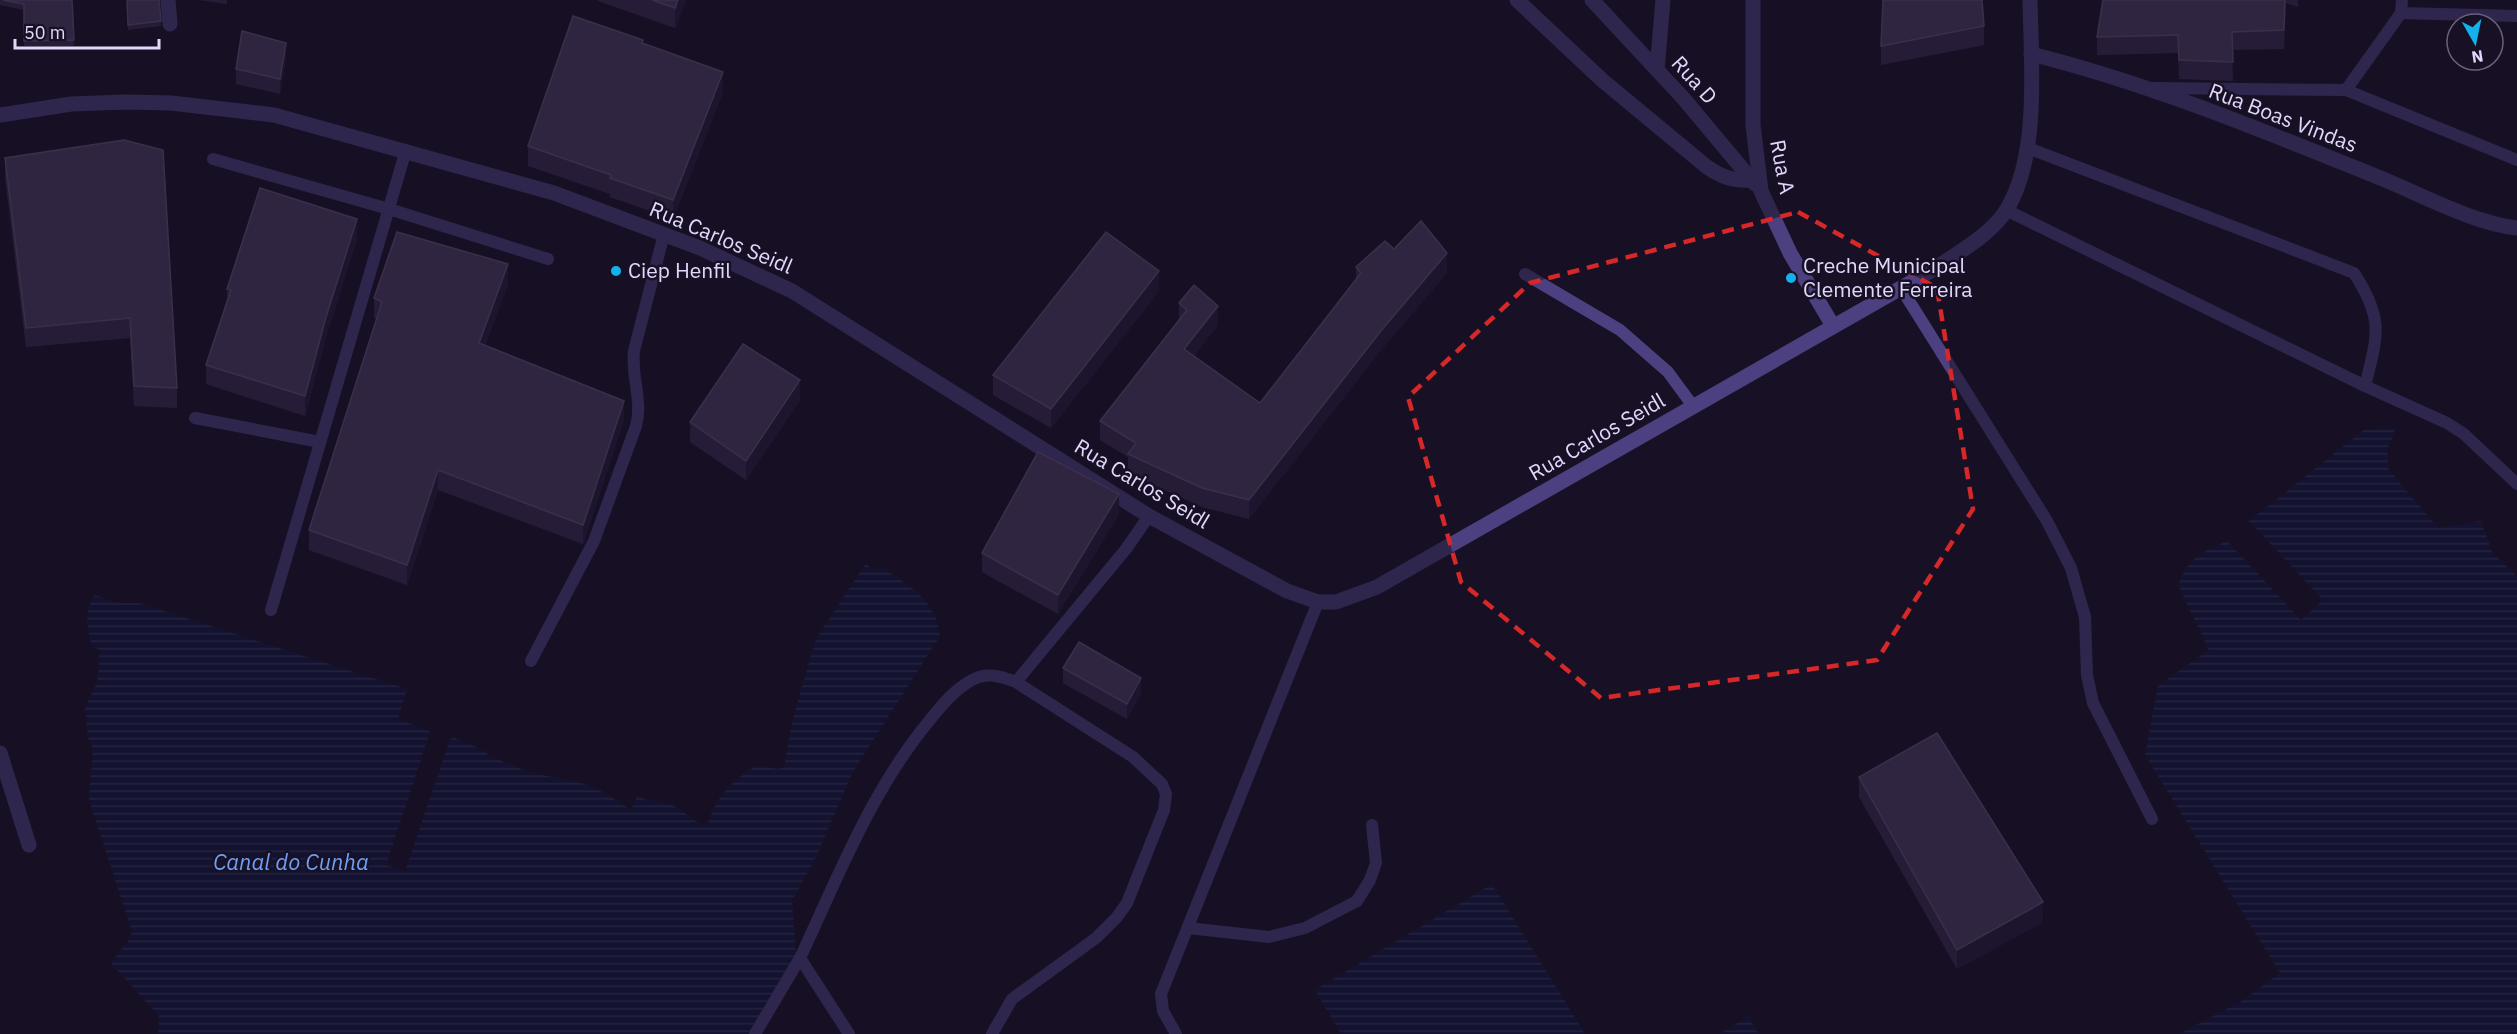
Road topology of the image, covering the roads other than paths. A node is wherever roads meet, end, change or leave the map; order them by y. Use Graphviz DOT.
graph roads {
  1 [pos="168,0"];
  2 [pos="1517,0"];
  3 [pos="1592,0"];
  4 [pos="1663,0"];
  5 [pos="1753,0"];
  6 [pos="2030,0"];
  7 [pos="2402,0"];
  8 [pos="2401,13"];
  9 [pos="2517,16"];
  10 [pos="170,24"];
  11 [pos="2031,54"];
  12 [pos="1657,70"];
  13 [pos="2145,88"];
  14 [pos="2346,90"];
  15 [pos="0,115"];
  16 [pos="2028,148"];
  17 [pos="406,150"];
  18 [pos="213,159"];
  19 [pos="2517,160"];
  20 [pos="1756,186"];
  21 [pos="389,209"];
  22 [pos="2006,210"];
  23 [pos="2517,228"];
  24 [pos="664,234"];
  25 [pos="548,259"];
  26 [pos="1525,274"];
  27 [pos="1901,288"];
  28 [pos="1833,326"];
  29 [pos="2365,386"];
  30 [pos="1693,406"];
  31 [pos="195,418"];
  32 [pos="320,442"];
  33 [pos="2517,484"];
  34 [pos="1149,516"];
  35 [pos="1318,602"];
  36 [pos="271,610"];
  37 [pos="531,661"];
  38 [pos="1016,682"];
  39 [pos="0,753"];
  40 [pos="2152,819"];
  41 [pos="1372,825"];
  42 [pos="30,845"];
  43 [pos="1188,928"];
  44 [pos="800,958"];
  45 [pos="754,1034"];
  46 [pos="849,1034"];
  47 [pos="992,1034"];
  48 [pos="1176,1034"];
  1 -- 10 [label="street"];
  2 -- 20 [label="street"];
  3 -- 12 [label="street, Rua D"];
  4 -- 12 [label="street"];
  5 -- 20 [label="street, Rua A"];
  6 -- 11 [label="street, Rua Carlos Seidl"];
  7 -- 8 [label="lane"];
  8 -- 9 [label="lane"];
  8 -- 14 [label="lane"];
  11 -- 13 [label="street, Rua Boas Vindas"];
  11 -- 16 [label="street, Rua Carlos Seidl"];
  12 -- 20 [label="street, Rua D"];
  13 -- 14 [label="lane"];
  13 -- 23 [label="street, Rua Boas Vindas"];
  14 -- 19 [label="lane"];
  15 -- 17 [label="street, Rua Carlos Seidl"];
  16 -- 22 [label="street, Rua Carlos Seidl"];
  16 -- 29 [label="lane"];
  17 -- 21 [label="lane"];
  17 -- 24 [label="street, Rua Carlos Seidl"];
  18 -- 21 [label="lane"];
  20 -- 28 [label="street, Rua A"];
  21 -- 25 [label="lane"];
  21 -- 32 [label="lane"];
  22 -- 27 [label="street, Rua Carlos Seidl"];
  22 -- 29 [label="lane"];
  24 -- 34 [label="street, Rua Carlos Seidl"];
  24 -- 37 [label="lane"];
  26 -- 30 [label="lane"];
  27 -- 28 [label="street, Rua Carlos Seidl"];
  27 -- 40 [label="lane"];
  28 -- 30 [label="street, Rua Carlos Seidl"];
  29 -- 33 [label="lane"];
  30 -- 35 [label="street, Rua Carlos Seidl"];
  31 -- 32 [label="lane"];
  32 -- 36 [label="lane"];
  34 -- 35 [label="street, Rua Carlos Seidl"];
  34 -- 38 [label="lane"];
  35 -- 43 [label="lane"];
  38 -- 44 [label="lane"];
  38 -- 47 [label="lane"];
  39 -- 42 [label="street"];
  41 -- 43 [label="lane"];
  43 -- 48 [label="lane"];
  44 -- 45 [label="lane"];
  44 -- 46 [label="lane"];
}
